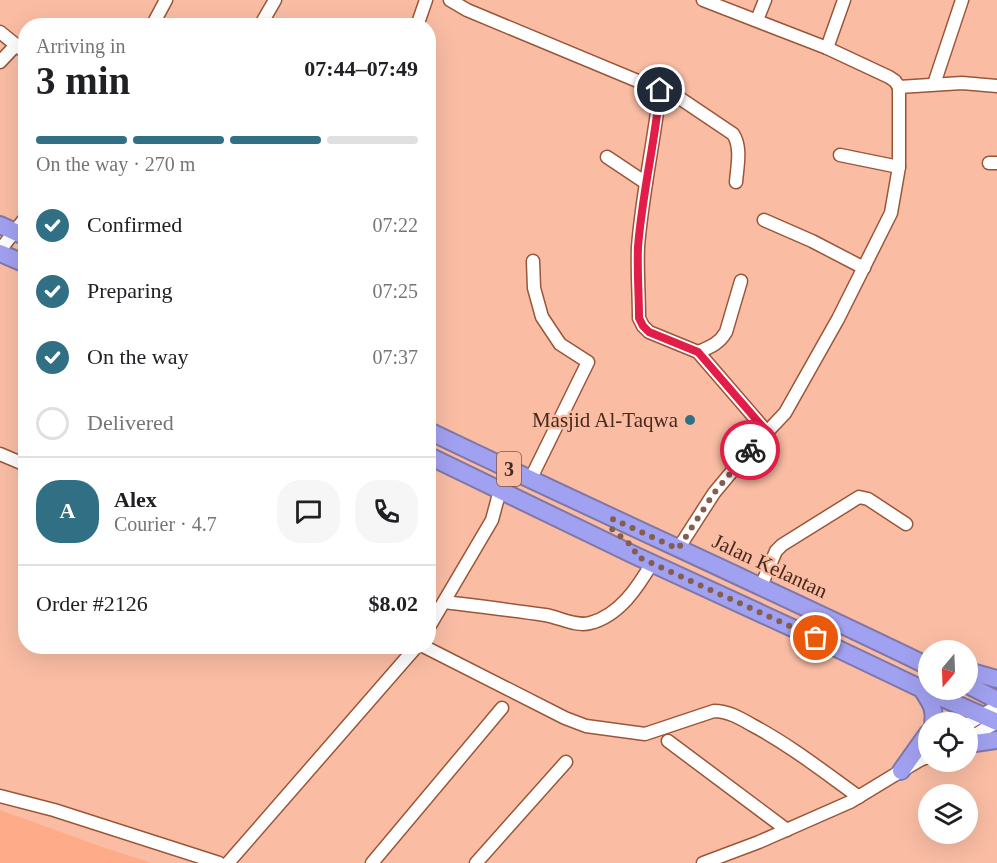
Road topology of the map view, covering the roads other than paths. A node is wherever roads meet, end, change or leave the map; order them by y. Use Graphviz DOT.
graph roads {
  1 [pos="166,0"];
  2 [pos="275,0"];
  3 [pos="426,0"];
  4 [pos="450,0"];
  5 [pos="703,0"];
  6 [pos="765,0"];
  7 [pos="844,0"];
  8 [pos="962,0"];
  9 [pos="156,18"];
  10 [pos="265,18"];
  11 [pos="420,18"];
  12 [pos="757,20"];
  13 [pos="0,32"];
  14 [pos="18,47"];
  15 [pos="827,48"];
  16 [pos="18,51"];
  17 [pos="0,62"];
  18 [pos="934,84"];
  19 [pos="997,86"];
  20 [pos="899,87"];
  21 [pos="660,90"];
  22 [pos="840,155"];
  23 [pos="607,157"];
  24 [pos="898,167"];
  25 [pos="736,182"];
  26 [pos="646,183"];
  27 [pos="764,220"];
  28 [pos="13,232"];
  29 [pos="0,252"];
  30 [pos="18,260"];
  31 [pos="533,261"];
  32 [pos="864,268"];
  33 [pos="741,281"];
  34 [pos="698,352"];
  35 [pos="767,432"];
  36 [pos="436,434"];
  37 [pos="0,454"];
  38 [pos="436,459"];
  39 [pos="18,462"];
  40 [pos="530,480"];
  41 [pos="500,490"];
  42 [pos="613,519"];
  43 [pos="906,524"];
  44 [pos="678,549"];
  45 [pos="636,556"];
  46 [pos="652,563"];
  47 [pos="761,586"];
  48 [pos="444,602"];
  49 [pos="436,615"];
  50 [pos="878,642"];
  51 [pos="436,653"];
  52 [pos="410,654"];
  53 [pos="918,656"];
  54 [pos="918,661"];
  55 [pos="978,674"];
  56 [pos="997,679"];
  57 [pos="918,687"];
  58 [pos="978,690"];
  59 [pos="941,700"];
  60 [pos="997,700"];
  61 [pos="997,706"];
  62 [pos="502,708"];
  63 [pos="962,712"];
  64 [pos="978,717"];
  65 [pos="978,720"];
  66 [pos="997,722"];
  67 [pos="978,733"];
  68 [pos="997,740"];
  69 [pos="668,741"];
  70 [pos="978,743"];
  71 [pos="918,747"];
  72 [pos="918,761"];
  73 [pos="566,762"];
  74 [pos="901,771"];
  75 [pos="0,796"];
  76 [pos="859,797"];
  77 [pos="787,830"];
  78 [pos="219,863"];
  79 [pos="228,863"];
  80 [pos="372,863"];
  81 [pos="476,863"];
  82 [pos="703,863"];
  1 -- 9 [label="street"];
  2 -- 10 [label="street"];
  3 -- 11 [label="street"];
  4 -- 21 [label="street"];
  5 -- 12 [label="street"];
  6 -- 12 [label="street"];
  7 -- 15 [label="street"];
  8 -- 18 [label="street"];
  12 -- 15 [label="street"];
  13 -- 14 [label="street"];
  15 -- 20 [label="street"];
  16 -- 17 [label="street"];
  18 -- 19 [label="street"];
  18 -- 20 [label="street"];
  20 -- 24 [label="street"];
  21 -- 25 [label="street"];
  21 -- 26 [label="street"];
  22 -- 24 [label="street"];
  23 -- 26 [label="street"];
  24 -- 32 [label="street"];
  26 -- 34 [label="street"];
  27 -- 32 [label="street"];
  28 -- 29 [label="street"];
  29 -- 30 [label="highway"];
  31 -- 40 [label="street"];
  32 -- 35 [label="street"];
  33 -- 34 [label="street"];
  34 -- 35 [label="street"];
  35 -- 44 [label="street"];
  36 -- 40 [label="highway, Jalan Kelantan / 3"];
  37 -- 39 [label="street"];
  38 -- 41 [label="highway, 3"];
  40 -- 42 [label="highway, Jalan Kelantan / 3"];
  41 -- 45 [label="highway, 3"];
  41 -- 48 [label="street"];
  42 -- 44 [label="highway, Jalan Kelantan / 3"];
  42 -- 45 [label="highway"];
  43 -- 47 [label="street"];
  44 -- 47 [label="highway, Jalan Kelantan / 3"];
  45 -- 46 [label="highway, 3"];
  46 -- 48 [label="street"];
  46 -- 57 [label="highway, 3"];
  47 -- 50 [label="highway, Jalan Kelantan / 3"];
  48 -- 49 [label="street"];
  50 -- 53 [label="highway"];
  50 -- 54 [label="highway, Jalan Kelantan / 3"];
  51 -- 76 [label="street"];
  52 -- 79 [label="street"];
  55 -- 56 [label="highway"];
  58 -- 60 [label="highway"];
  59 -- 63 [label="highway, 3"];
  61 -- 64 [label="street"];
  62 -- 80 [label="street"];
  65 -- 66 [label="highway, 3"];
  66 -- 67 [label="street"];
  68 -- 70 [label="highway"];
  69 -- 77 [label="street"];
  71 -- 74 [label="highway"];
  72 -- 74 [label="street"];
  73 -- 81 [label="street"];
  74 -- 76 [label="street"];
  75 -- 78 [label="street"];
  76 -- 77 [label="street"];
  77 -- 82 [label="street"];
}
